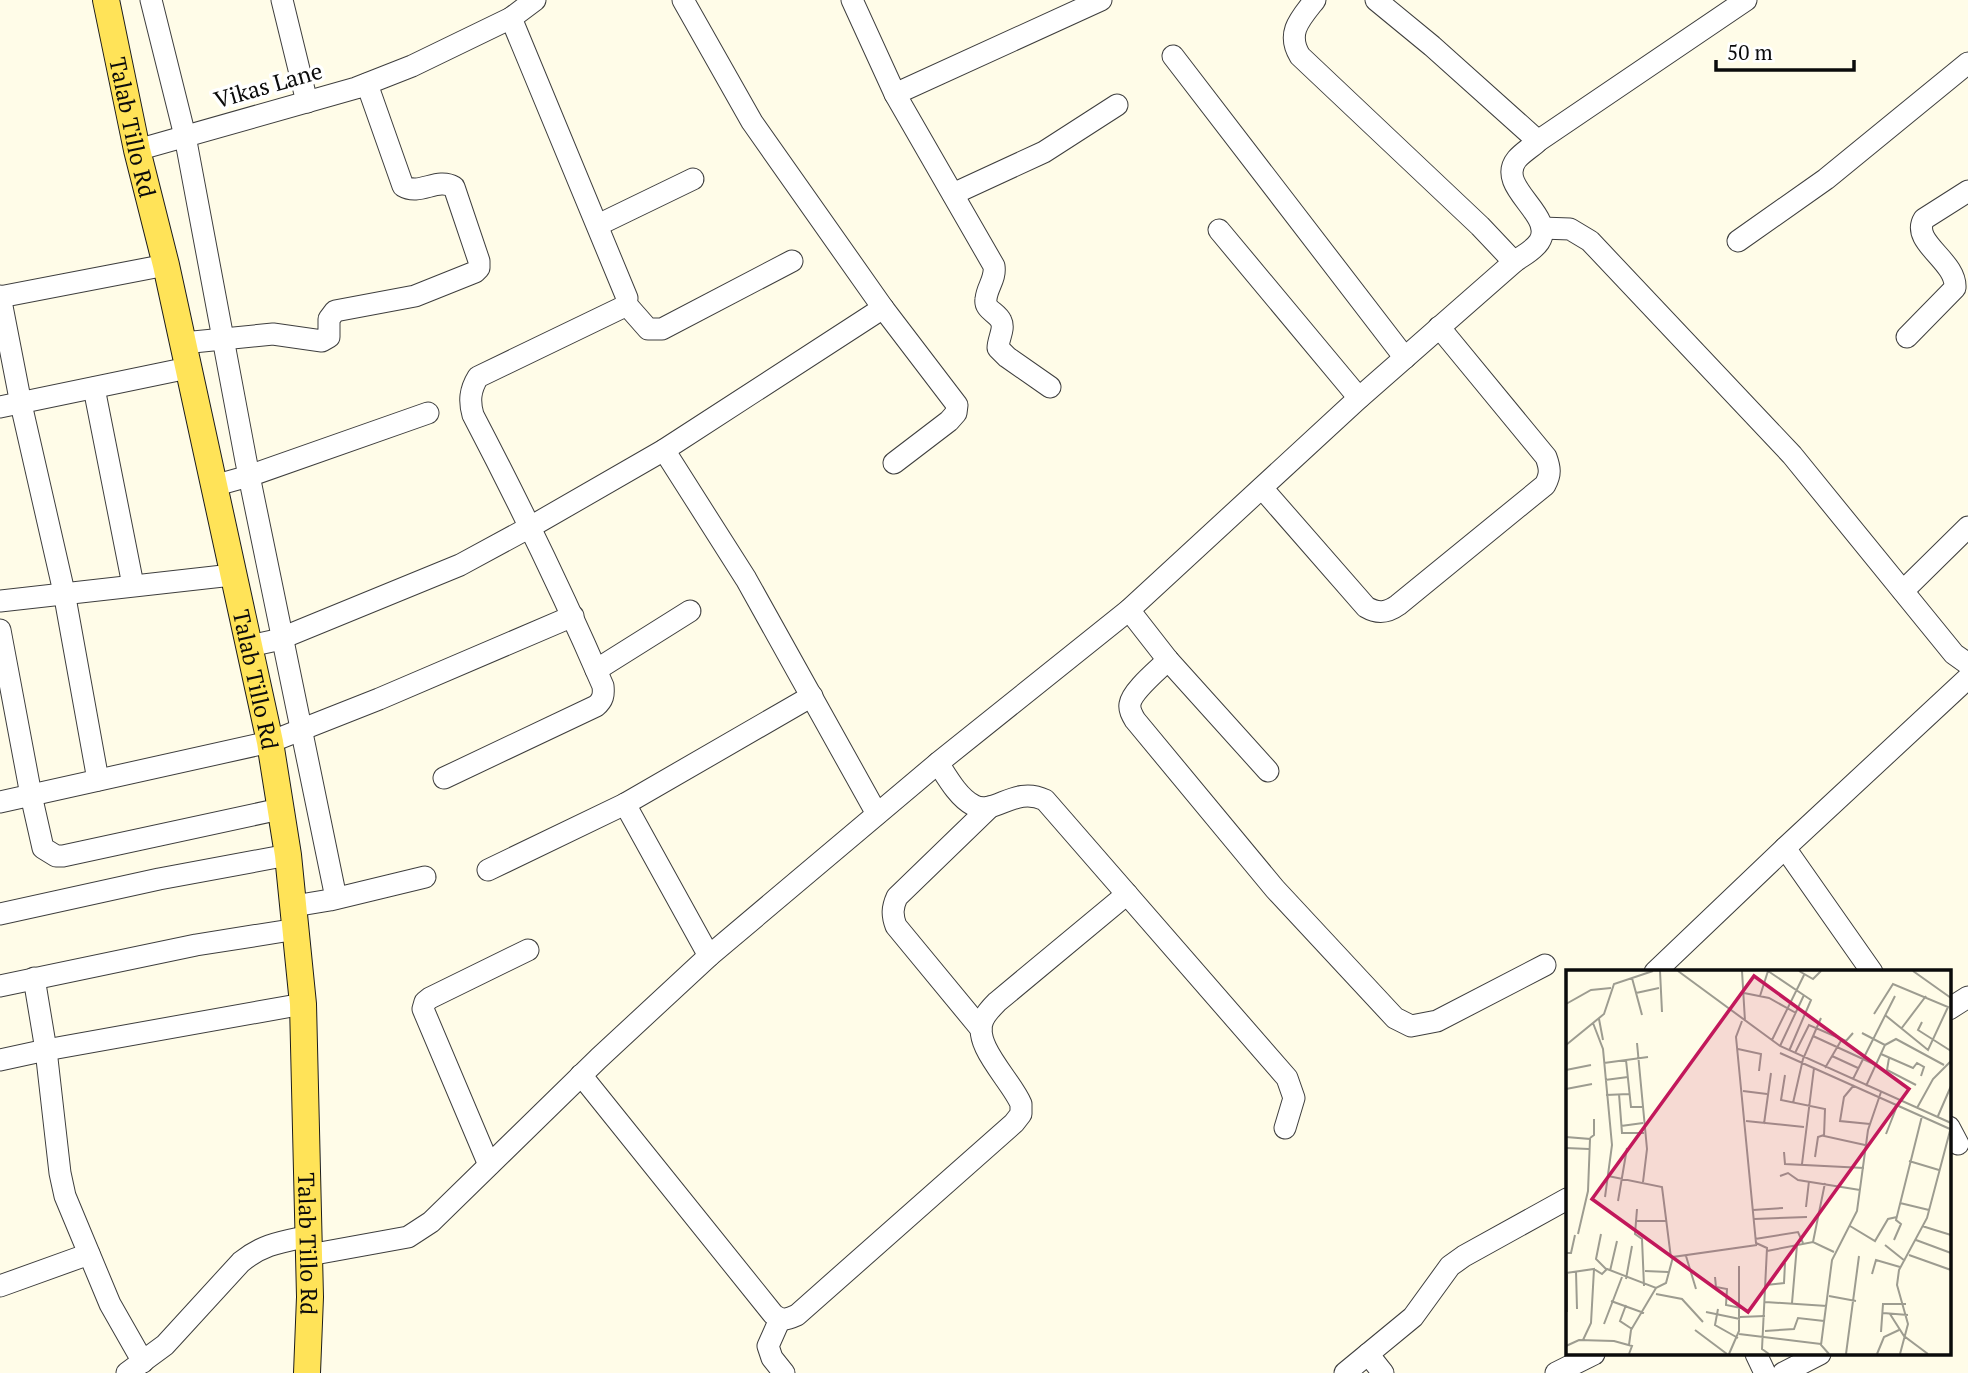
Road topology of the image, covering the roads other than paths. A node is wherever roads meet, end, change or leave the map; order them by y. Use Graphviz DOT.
graph roads {
  1 [pos="106,0"];
  2 [pos="282,0"];
  3 [pos="535,0"];
  4 [pos="683,0"];
  5 [pos="852,0"];
  6 [pos="1101,0"];
  7 [pos="1315,0"];
  8 [pos="1376,0"];
  9 [pos="154,1"];
  10 [pos="1736,3"];
  11 [pos="511,18"];
  12 [pos="1173,56"];
  13 [pos="1968,63"];
  14 [pos="367,84"];
  15 [pos="895,94"];
  16 [pos="307,102"];
  17 [pos="1117,105"];
  18 [pos="1538,141"];
  19 [pos="161,143"];
  20 [pos="693,178"];
  21 [pos="1968,191"];
  22 [pos="953,194"];
  23 [pos="598,225"];
  24 [pos="1542,228"];
  25 [pos="1219,230"];
  26 [pos="1738,241"];
  27 [pos="792,261"];
  28 [pos="1514,262"];
  29 [pos="166,265"];
  30 [pos="0,296"];
  31 [pos="626,304"];
  32 [pos="884,308"];
  33 [pos="1439,327"];
  34 [pos="1907,337"];
  35 [pos="202,346"];
  36 [pos="1405,358"];
  37 [pos="1050,387"];
  38 [pos="94,388"];
  39 [pos="1359,398"];
  40 [pos="10,406"];
  41 [pos="428,413"];
  42 [pos="664,450"];
  43 [pos="894,463"];
  44 [pos="234,480"];
  45 [pos="1262,488"];
  46 [pos="531,526"];
  47 [pos="1968,527"];
  48 [pos="233,575"];
  49 [pos="133,585"];
  50 [pos="1903,591"];
  51 [pos="64,592"];
  52 [pos="0,601"];
  53 [pos="1129,610"];
  54 [pos="690,611"];
  55 [pos="573,616"];
  56 [pos="0,630"];
  57 [pos="269,642"];
  58 [pos="1168,660"];
  59 [pos="1968,664"];
  60 [pos="596,670"];
  61 [pos="1968,678"];
  62 [pos="813,696"];
  63 [pos="287,736"];
  64 [pos="937,763"];
  65 [pos="1268,771"];
  66 [pos="444,778"];
  67 [pos="98,780"];
  68 [pos="31,795"];
  69 [pos="0,802"];
  70 [pos="625,804"];
  71 [pos="990,807"];
  72 [pos="280,809"];
  73 [pos="877,814"];
  74 [pos="1785,848"];
  75 [pos="288,855"];
  76 [pos="488,870"];
  77 [pos="425,877"];
  78 [pos="1127,894"];
  79 [pos="314,907"];
  80 [pos="0,914"];
  81 [pos="528,950"];
  82 [pos="709,956"];
  83 [pos="1545,965"];
  84 [pos="1658,970"];
  85 [pos="1871,970"];
  86 [pos="34,978"];
  87 [pos="0,986"];
  88 [pos="1968,998"];
  89 [pos="303,1004"];
  90 [pos="1951,1008"];
  91 [pos="981,1029"];
  92 [pos="46,1050"];
  93 [pos="0,1060"];
  94 [pos="581,1075"];
  95 [pos="1285,1128"];
  96 [pos="489,1165"];
  97 [pos="1566,1200"];
  98 [pos="309,1245"];
  99 [pos="89,1254"];
  100 [pos="0,1286"];
  101 [pos="780,1319"];
  102 [pos="1368,1354"];
  103 [pos="1590,1356"];
  104 [pos="1757,1356"];
  105 [pos="1816,1356"];
  106 [pos="135,1368"];
  107 [pos="307,1373"];
  108 [pos="784,1373"];
  109 [pos="1345,1373"];
  110 [pos="1383,1373"];
  111 [pos="1556,1373"];
  112 [pos="1765,1373"];
  113 [pos="1783,1373"];
  1 -- 19 [label="main road, Talab Tillo Rd"];
  2 -- 16 [label="street"];
  3 -- 11 [label="street, Vikas Lane"];
  4 -- 32 [label="street"];
  5 -- 15 [label="street"];
  6 -- 15 [label="street"];
  7 -- 28 [label="street"];
  8 -- 18 [label="street"];
  9 -- 19 [label="street"];
  10 -- 18 [label="street"];
  11 -- 14 [label="street, Vikas Lane"];
  11 -- 23 [label="street"];
  12 -- 36 [label="street"];
  13 -- 26 [label="street"];
  14 -- 16 [label="street, Vikas Lane"];
  14 -- 35 [label="street"];
  15 -- 22 [label="street"];
  16 -- 19 [label="street, Vikas Lane"];
  17 -- 22 [label="street"];
  18 -- 24 [label="street"];
  19 -- 29 [label="main road, Talab Tillo Rd"];
  19 -- 35 [label="street"];
  20 -- 23 [label="street"];
  21 -- 34 [label="street"];
  22 -- 37 [label="street"];
  23 -- 31 [label="street"];
  24 -- 28 [label="street"];
  24 -- 50 [label="street"];
  25 -- 39 [label="street"];
  27 -- 31 [label="street"];
  28 -- 33 [label="street"];
  29 -- 30 [label="street"];
  29 -- 35 [label="main road, Talab Tillo Rd"];
  30 -- 40 [label="street"];
  31 -- 46 [label="street"];
  32 -- 42 [label="street"];
  32 -- 43 [label="street"];
  33 -- 36 [label="street"];
  33 -- 45 [label="street"];
  35 -- 38 [label="street"];
  35 -- 44 [label="main road, Talab Tillo Rd"];
  35 -- 44 [label="street"];
  36 -- 39 [label="street"];
  38 -- 40 [label="street"];
  38 -- 49 [label="street"];
  39 -- 45 [label="street"];
  40 -- 51 [label="street"];
  41 -- 44 [label="street"];
  42 -- 46 [label="street"];
  42 -- 62 [label="street"];
  44 -- 48 [label="main road, Talab Tillo Rd"];
  44 -- 57 [label="street"];
  45 -- 53 [label="street"];
  46 -- 55 [label="street"];
  46 -- 57 [label="street"];
  47 -- 50 [label="street"];
  48 -- 49 [label="street"];
  48 -- 57 [label="main road, Talab Tillo Rd"];
  49 -- 51 [label="street"];
  50 -- 59 [label="street"];
  51 -- 52 [label="street"];
  51 -- 67 [label="street"];
  53 -- 58 [label="street"];
  53 -- 64 [label="street"];
  54 -- 60 [label="street"];
  55 -- 60 [label="street"];
  55 -- 63 [label="street"];
  56 -- 68 [label="street"];
  57 -- 63 [label="main road, Talab Tillo Rd"];
  57 -- 63 [label="street"];
  58 -- 65 [label="street"];
  58 -- 83 [label="street"];
  60 -- 66 [label="street"];
  61 -- 74 [label="street"];
  62 -- 70 [label="street"];
  62 -- 73 [label="street"];
  63 -- 67 [label="street"];
  63 -- 72 [label="main road, Talab Tillo Rd"];
  63 -- 79 [label="street"];
  64 -- 71 [label="street"];
  64 -- 73 [label="street"];
  67 -- 68 [label="street"];
  68 -- 69 [label="street"];
  68 -- 72 [label="street"];
  70 -- 76 [label="street"];
  70 -- 82 [label="street"];
  71 -- 78 [label="street"];
  71 -- 91 [label="street"];
  72 -- 75 [label="main road, Talab Tillo Rd"];
  73 -- 82 [label="street"];
  74 -- 84 [label="street"];
  74 -- 85 [label="street"];
  75 -- 79 [label="main road, Talab Tillo Rd"];
  75 -- 80 [label="street"];
  77 -- 79 [label="street"];
  78 -- 91 [label="street"];
  78 -- 95 [label="street"];
  79 -- 86 [label="street"];
  79 -- 89 [label="main road, Talab Tillo Rd"];
  81 -- 96 [label="street"];
  82 -- 94 [label="street"];
  86 -- 87 [label="street"];
  86 -- 92 [label="street"];
  88 -- 90 [label="street"];
  89 -- 92 [label="street"];
  89 -- 98 [label="main road, Talab Tillo Rd"];
  91 -- 101 [label="street"];
  92 -- 93 [label="street"];
  92 -- 99 [label="street"];
  94 -- 96 [label="street"];
  94 -- 101 [label="street"];
  96 -- 98 [label="street"];
  97 -- 102 [label="street"];
  98 -- 106 [label="street"];
  98 -- 107 [label="main road, Talab Tillo Rd"];
  99 -- 100 [label="street"];
  99 -- 106 [label="street"];
  101 -- 108 [label="street"];
  102 -- 109 [label="street"];
  102 -- 110 [label="street"];
  103 -- 111 [label="street"];
  104 -- 112 [label="street"];
  105 -- 113 [label="street"];
}
